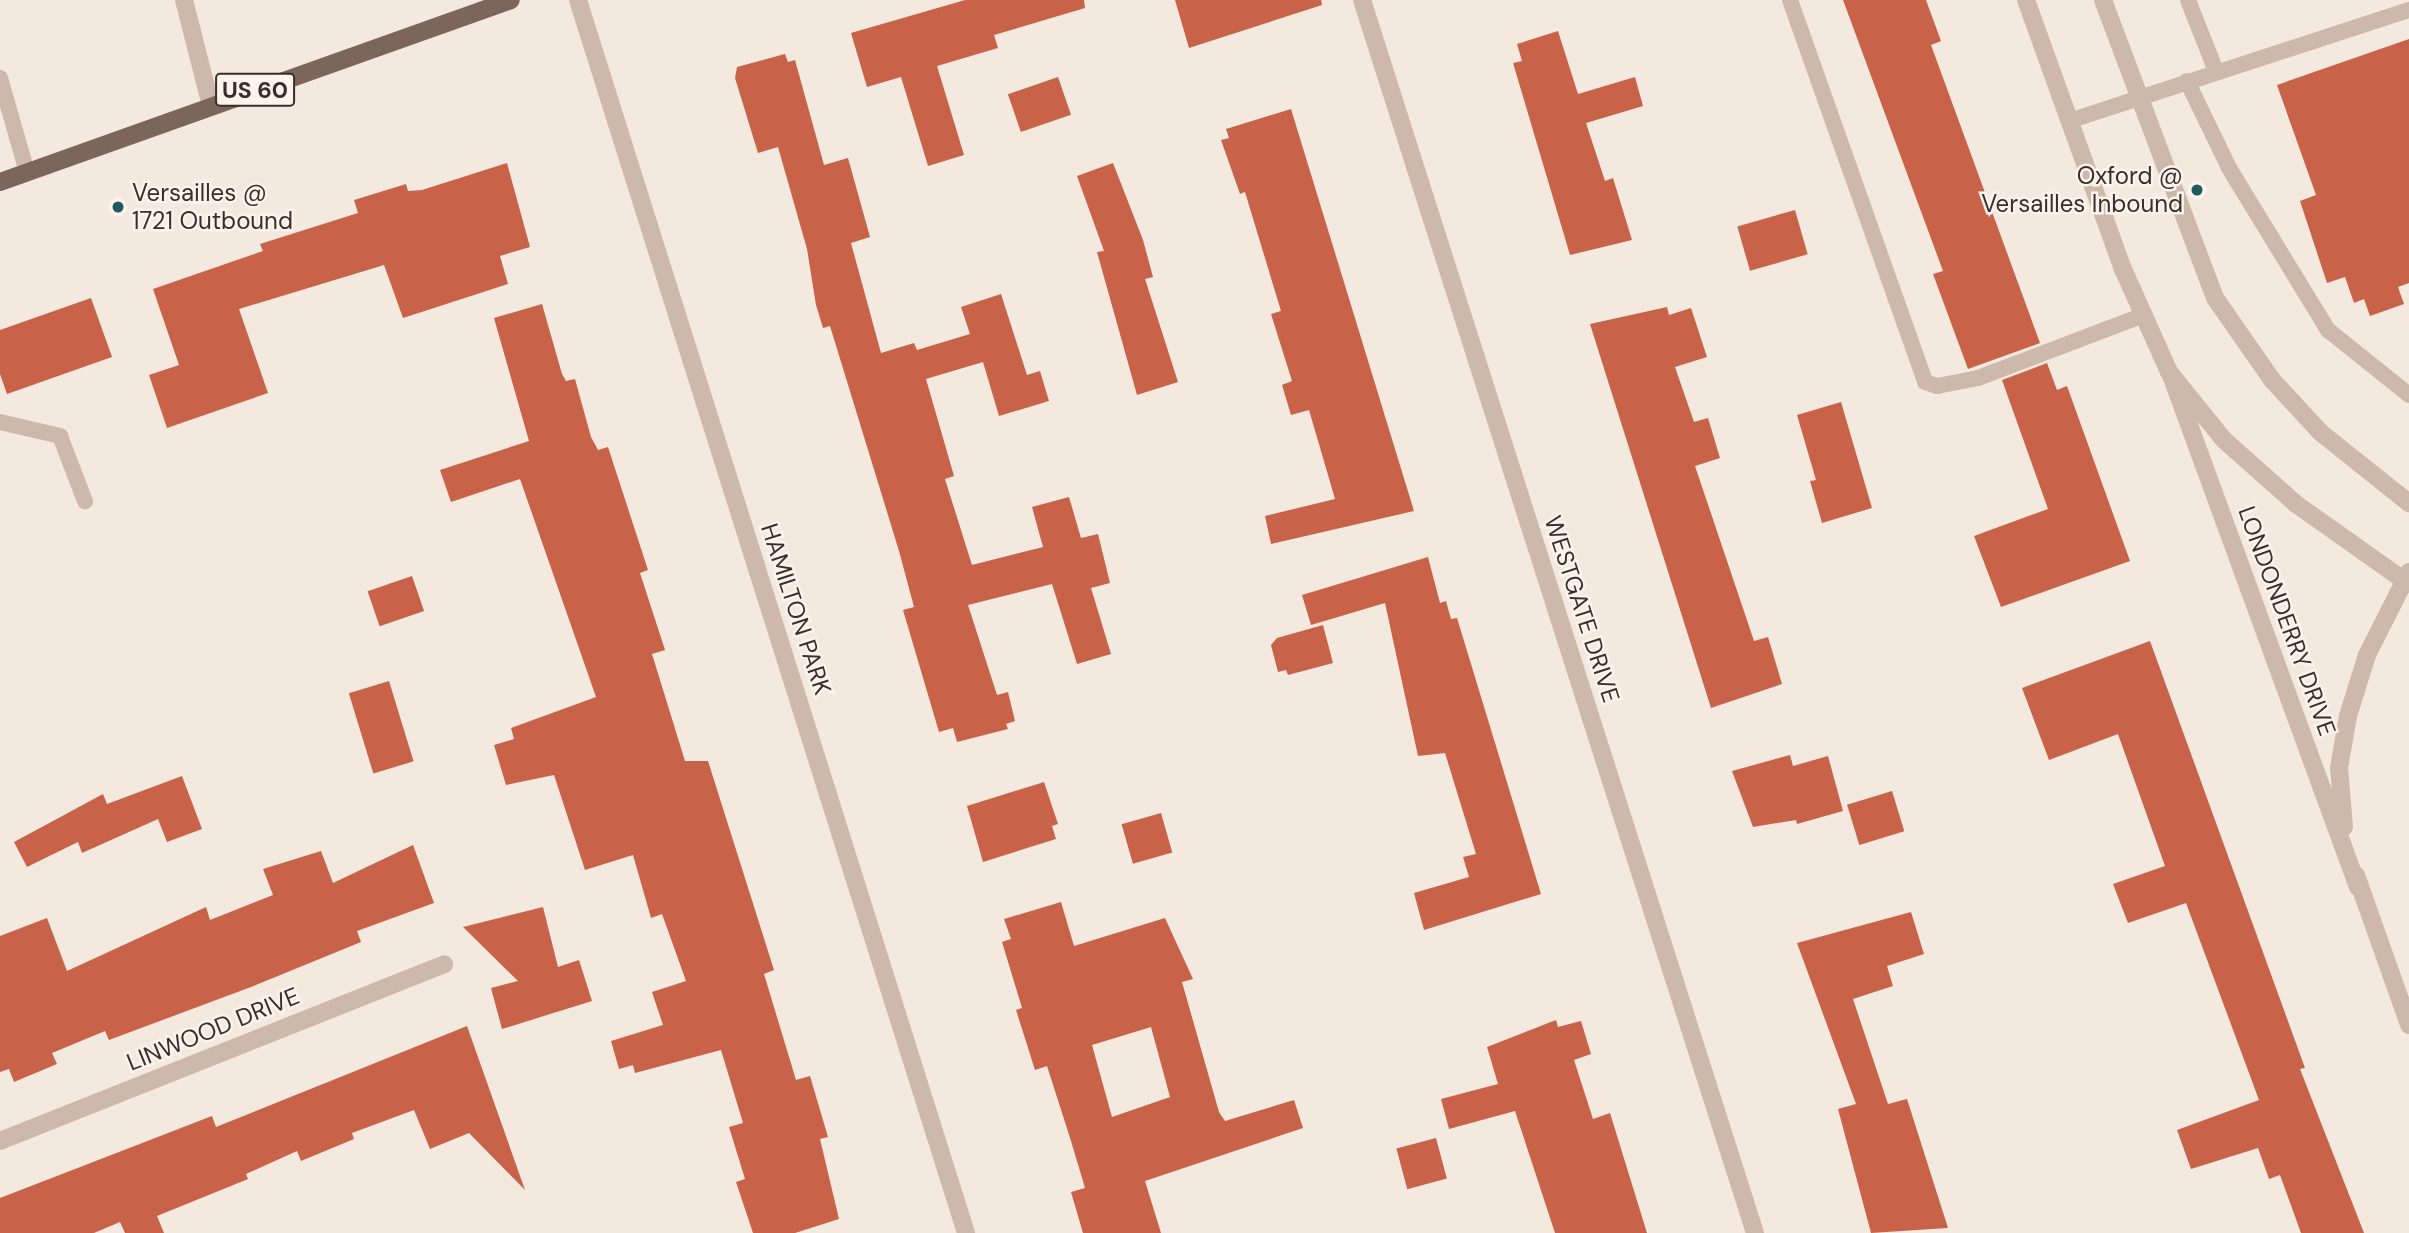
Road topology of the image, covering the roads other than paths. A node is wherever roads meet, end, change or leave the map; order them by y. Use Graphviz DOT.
graph roads {
  1 [pos="184,0"];
  2 [pos="511,0"];
  3 [pos="578,0"];
  4 [pos="1362,0"];
  5 [pos="1790,0"];
  6 [pos="2025,0"];
  7 [pos="2103,0"];
  8 [pos="2188,0"];
  9 [pos="2409,10"];
  10 [pos="2216,71"];
  11 [pos="0,78"];
  12 [pos="2187,81"];
  13 [pos="2139,96"];
  14 [pos="211,106"];
  15 [pos="2069,121"];
  16 [pos="27,172"];
  17 [pos="0,182"];
  18 [pos="2144,315"];
  19 [pos="2169,372"];
  20 [pos="2409,395"];
  21 [pos="0,422"];
  22 [pos="85,501"];
  23 [pos="2409,503"];
  24 [pos="2407,579"];
  25 [pos="2358,887"];
  26 [pos="444,964"];
  27 [pos="2409,1026"];
  28 [pos="0,1141"];
  29 [pos="967,1233"];
  30 [pos="1755,1233"];
  1 -- 14 [label="street"];
  2 -- 14 [label="main road, US 60"];
  3 -- 29 [label="street, HAMILTON PARK"];
  4 -- 30 [label="street, WESTGATE DRIVE"];
  5 -- 18 [label="lane"];
  6 -- 15 [label="street"];
  7 -- 13 [label="street"];
  8 -- 10 [label="lane"];
  9 -- 10 [label="lane"];
  10 -- 12 [label="lane"];
  11 -- 16 [label="lane"];
  12 -- 13 [label="lane"];
  12 -- 20 [label="lane"];
  13 -- 15 [label="lane"];
  13 -- 23 [label="street"];
  14 -- 16 [label="main road, US 60"];
  15 -- 18 [label="street"];
  16 -- 17 [label="main road, US 60"];
  18 -- 19 [label="street"];
  19 -- 24 [label="street"];
  19 -- 25 [label="street, LONDONDERRY DRIVE"];
  21 -- 22 [label="lane"];
  24 -- 25 [label="street, LONDONDERRY DRIVE"];
  25 -- 27 [label="street, LONDONDERRY DRIVE"];
  26 -- 28 [label="street, LINWOOD DRIVE"];
}
